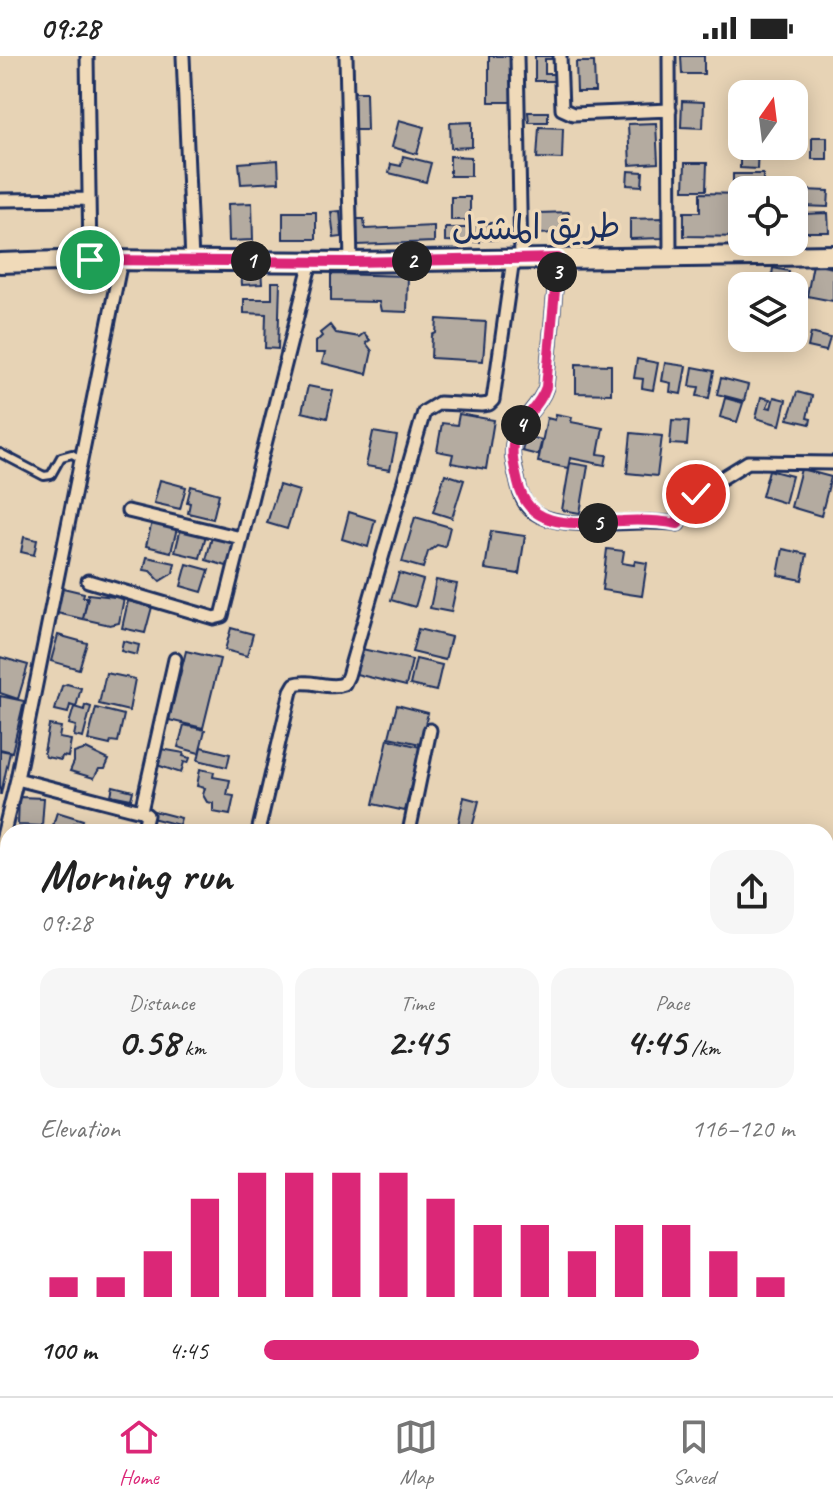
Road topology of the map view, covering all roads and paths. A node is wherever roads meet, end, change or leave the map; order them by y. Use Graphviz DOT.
graph roads {
  1 [pos="87,56"];
  2 [pos="183,56"];
  3 [pos="346,56"];
  4 [pos="517,56"];
  5 [pos="560,56"];
  6 [pos="669,56"];
  7 [pos="670,110"];
  8 [pos="89,199"];
  9 [pos="0,200"];
  10 [pos="833,255"];
  11 [pos="670,257"];
  12 [pos="558,258"];
  13 [pos="517,259"];
  14 [pos="90,260"];
  15 [pos="121,261"];
  16 [pos="192,261"];
  17 [pos="311,261"];
  18 [pos="351,262"];
  19 [pos="0,263"];
  20 [pos="0,453"];
  21 [pos="81,459"];
  22 [pos="833,463"];
  23 [pos="128,511"];
  24 [pos="241,538"];
  25 [pos="88,581"];
  26 [pos="175,659"];
  27 [pos="430,730"];
  28 [pos="17,779"];
  29 [pos="141,811"];
  30 [pos="6,824"];
  31 [pos="145,824"];
  32 [pos="260,824"];
  33 [pos="411,824"];
  1 -- 8 [label="street"];
  2 -- 16 [label="street"];
  3 -- 18 [label="street"];
  4 -- 13 [label="street"];
  5 -- 7 [label="street"];
  6 -- 7 [label="street"];
  7 -- 11 [label="street"];
  8 -- 9 [label="street"];
  8 -- 14 [label="street"];
  10 -- 11 [label="main road, طريق المشتل"];
  11 -- 12 [label="main road, طريق المشتل"];
  12 -- 13 [label="main road, طريق المشتل"];
  12 -- 22 [label="street"];
  13 -- 18 [label="main road, طريق المشتل"];
  13 -- 32 [label="street"];
  14 -- 15 [label="main road, طريق المشتل"];
  14 -- 19 [label="main road, طريق المشتل"];
  15 -- 16 [label="main road, طريق المشتل"];
  15 -- 21 [label="street"];
  16 -- 17 [label="main road, طريق المشتل"];
  17 -- 18 [label="main road, طريق المشتل"];
  17 -- 24 [label="street"];
  20 -- 21 [label="lane"];
  21 -- 28 [label="street"];
  23 -- 24 [label="street"];
  24 -- 25 [label="street"];
  26 -- 29 [label="street"];
  27 -- 33 [label="street"];
  28 -- 29 [label="street"];
  28 -- 30 [label="street"];
  29 -- 31 [label="street"];
}
